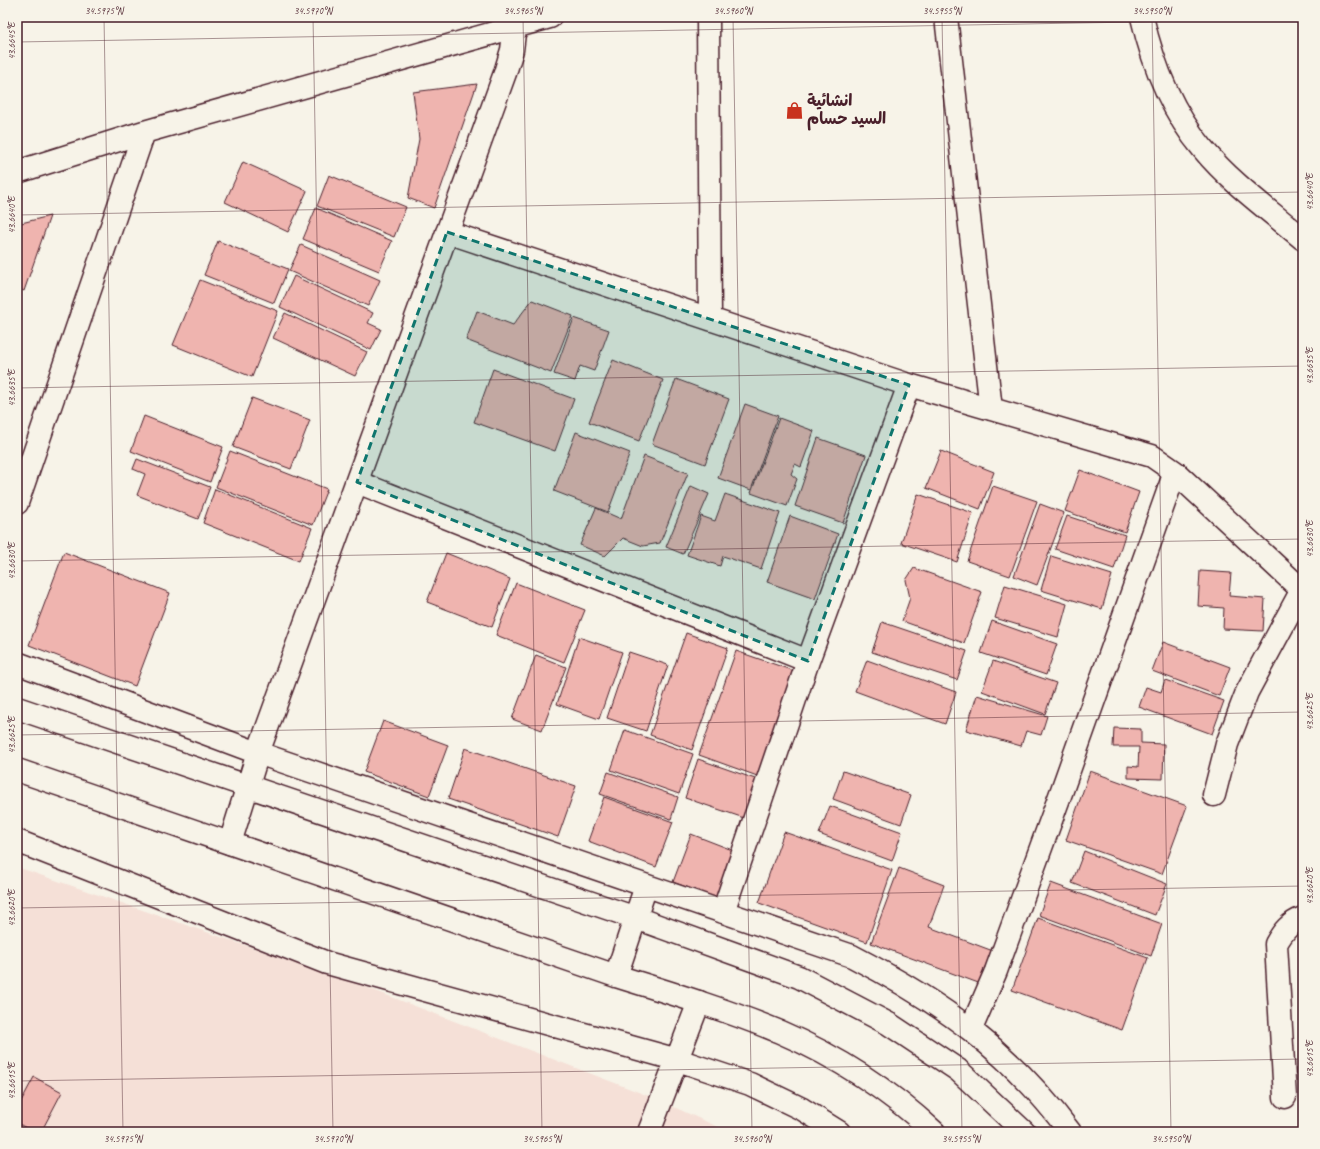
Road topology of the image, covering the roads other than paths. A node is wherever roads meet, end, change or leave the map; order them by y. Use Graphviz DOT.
graph roads {
  1 [pos="550,17"];
  2 [pos="708,17"];
  3 [pos="946,17"];
  4 [pos="1142,17"];
  5 [pos="516,22"];
  6 [pos="144,132"];
  7 [pos="17,172"];
  8 [pos="447,232"];
  9 [pos="1303,239"];
  10 [pos="710,319"];
  11 [pos="909,385"];
  12 [pos="991,409"];
  13 [pos="1175,472"];
  14 [pos="357,482"];
  15 [pos="17,503"];
  16 [pos="1302,590"];
  17 [pos="808,661"];
  18 [pos="17,663"];
  19 [pos="17,708"];
  20 [pos="258,753"];
  21 [pos="17,770"];
  22 [pos="247,786"];
  23 [pos="1214,795"];
  24 [pos="17,841"];
  25 [pos="230,843"];
  26 [pos="646,886"];
  27 [pos="723,912"];
  28 [pos="636,918"];
  29 [pos="1303,918"];
  30 [pos="616,976"];
  31 [pos="699,1002"];
  32 [pos="971,1029"];
  33 [pos="678,1060"];
  34 [pos="1285,1097"];
  35 [pos="649,1132"];
  36 [pos="839,1132"];
  37 [pos="934,1132"];
  38 [pos="1024,1132"];
  39 [pos="1070,1132"];
  1 -- 5 [label="street"];
  2 -- 10 [label="street"];
  3 -- 12 [label="street"];
  4 -- 9 [label="street"];
  5 -- 6 [label="street"];
  5 -- 8 [label="street"];
  6 -- 7 [label="street"];
  6 -- 15 [label="street"];
  8 -- 10 [label="street"];
  8 -- 14 [label="street"];
  10 -- 11 [label="street"];
  11 -- 12 [label="street"];
  11 -- 17 [label="street"];
  12 -- 13 [label="street"];
  13 -- 16 [label="street"];
  13 -- 32 [label="street"];
  14 -- 17 [label="street"];
  14 -- 20 [label="street"];
  16 -- 23 [label="street"];
  17 -- 27 [label="street"];
  18 -- 20 [label="street"];
  19 -- 22 [label="street"];
  20 -- 22 [label="street"];
  20 -- 26 [label="street"];
  21 -- 25 [label="street"];
  22 -- 25 [label="street"];
  22 -- 28 [label="street"];
  24 -- 33 [label="street"];
  25 -- 30 [label="street"];
  26 -- 27 [label="street"];
  26 -- 28 [label="street"];
  27 -- 32 [label="street"];
  28 -- 30 [label="street"];
  28 -- 38 [label="street"];
  29 -- 34 [label="street"];
  30 -- 31 [label="street"];
  31 -- 33 [label="street"];
  31 -- 37 [label="street"];
  32 -- 39 [label="street"];
  33 -- 35 [label="street"];
  33 -- 36 [label="street"];
}
